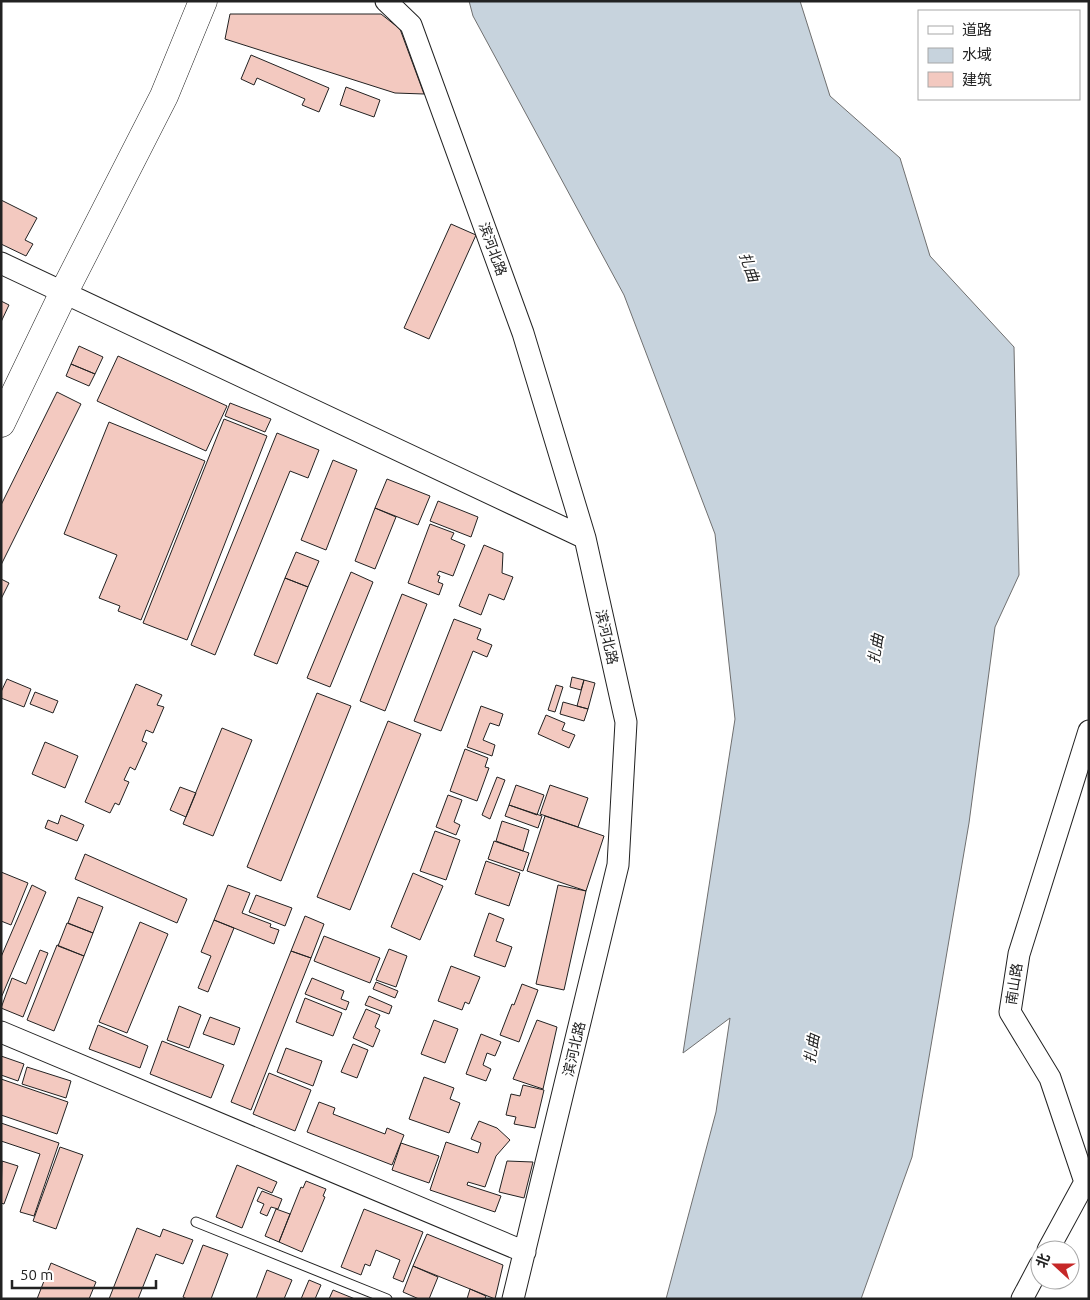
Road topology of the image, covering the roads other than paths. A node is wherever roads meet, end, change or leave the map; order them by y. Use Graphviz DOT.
graph roads {
  1 [pos="203,1"];
  2 [pos="386,1"];
  3 [pos="1,263"];
  4 [pos="64,292"];
  5 [pos="1,423"];
  6 [pos="584,538"];
  7 [pos="1089,731"];
  8 [pos="1,1032"];
  9 [pos="196,1222"];
  10 [pos="1053,1240"];
  11 [pos="525,1252"];
  12 [pos="1030,1284"];
  13 [pos="387,1299"];
  14 [pos="513,1299"];
  15 [pos="1022,1299"];
  1 -- 4 [label="highway"];
  2 -- 6 [label="street, 滨河北路"];
  3 -- 4 [label="street"];
  4 -- 5 [label="highway"];
  4 -- 6 [label="street"];
  6 -- 11 [label="street, 滨河北路"];
  7 -- 10 [label="street, 南山路"];
  8 -- 11 [label="street"];
  9 -- 13 [label="lane"];
  11 -- 14 [label="street, 滨河北路"];
  12 -- 15 [label="street"];
}
